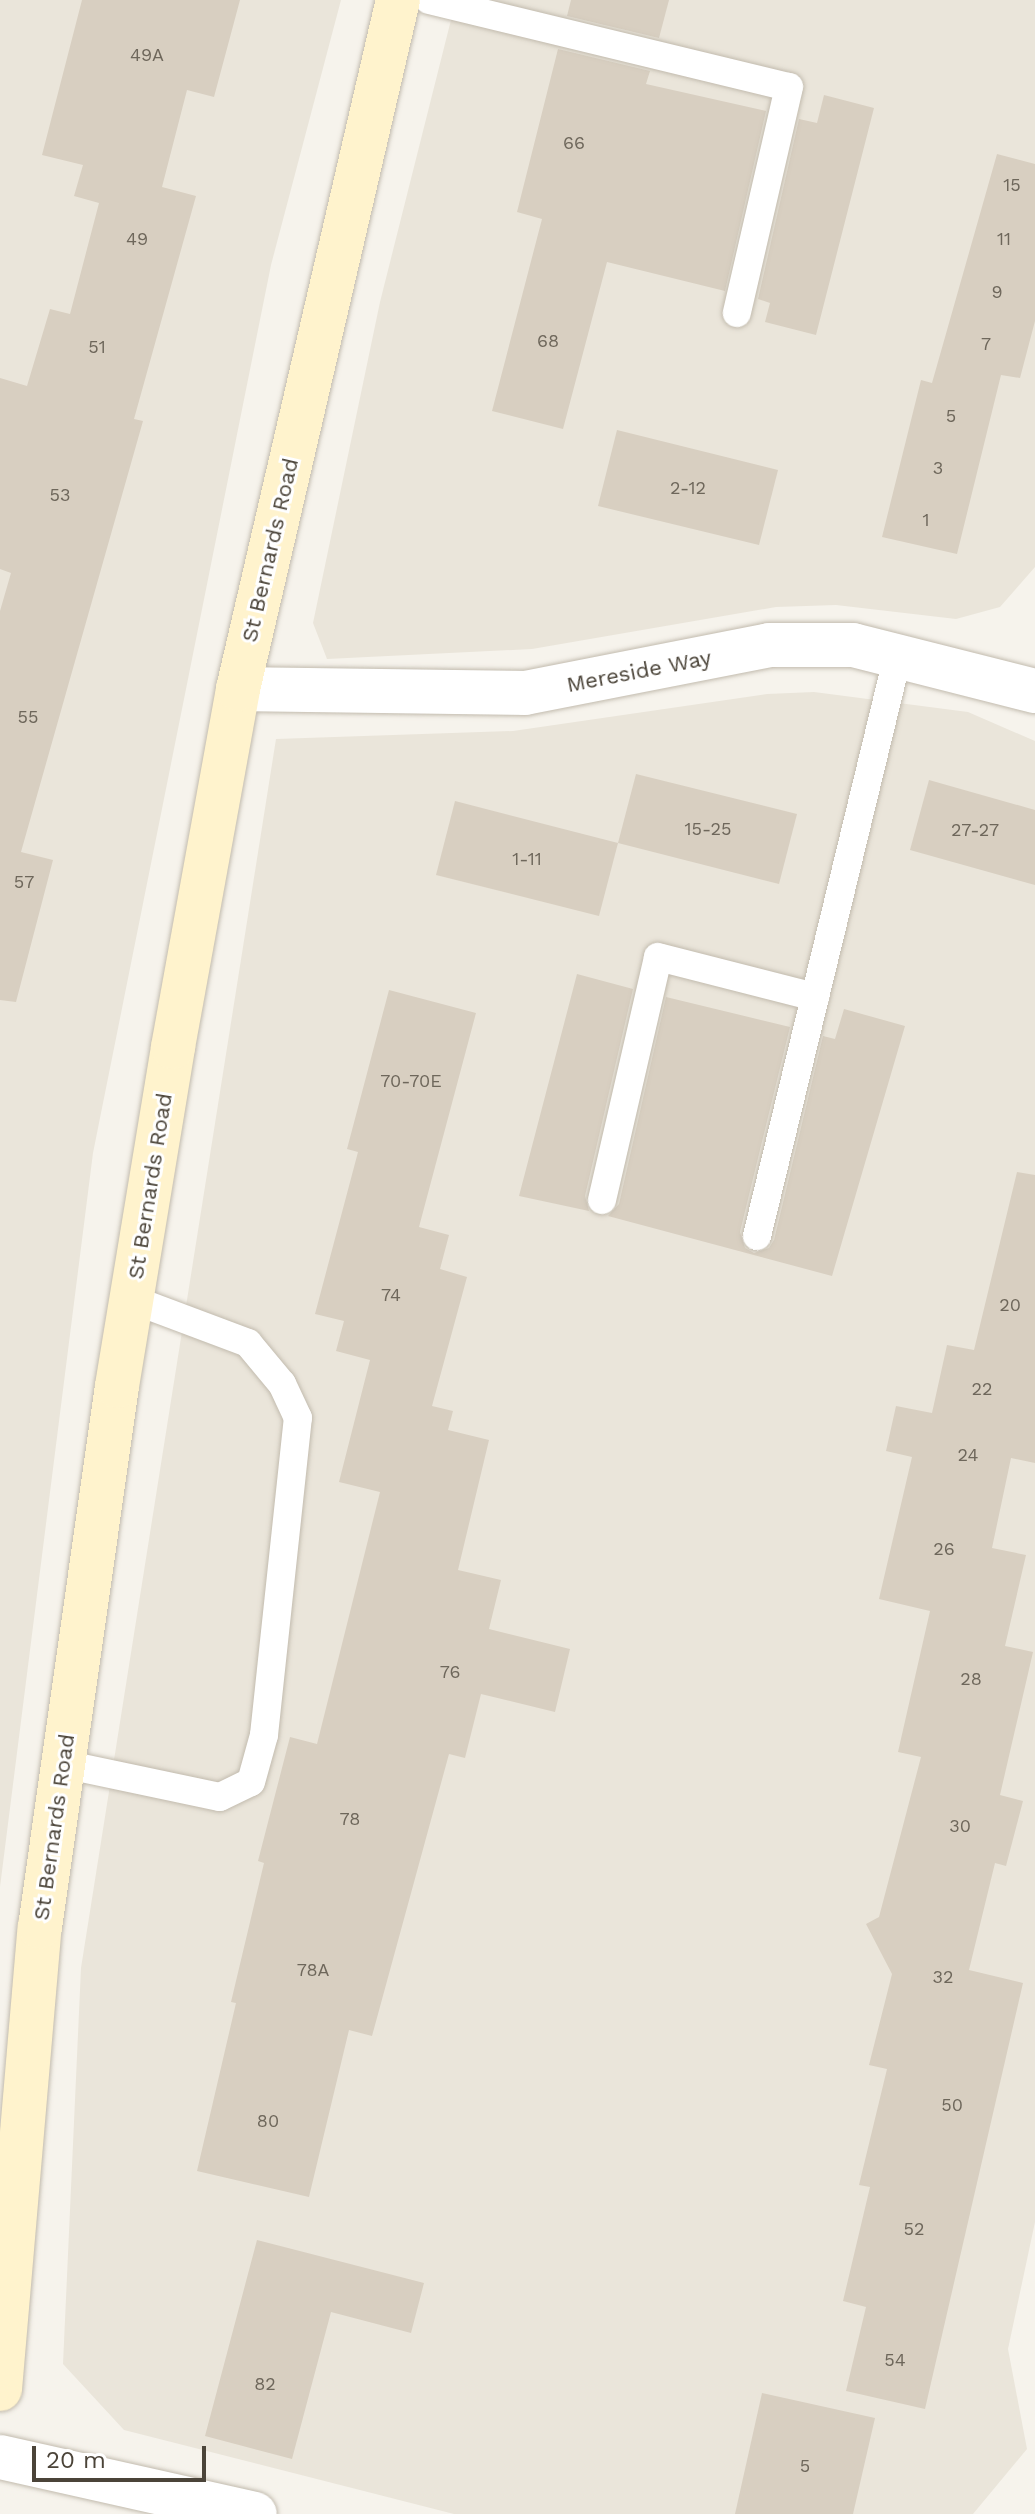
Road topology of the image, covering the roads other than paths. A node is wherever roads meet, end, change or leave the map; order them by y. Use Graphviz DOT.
graph roads {
  1 [pos="398,0"];
  2 [pos="429,0"];
  3 [pos="737,313"];
  4 [pos="898,655"];
  5 [pos="238,689"];
  6 [pos="1035,691"];
  7 [pos="815,997"];
  8 [pos="602,1200"];
  9 [pos="757,1236"];
  10 [pos="131,1299"];
  11 [pos="63,1764"];
  12 [pos="0,2389"];
  13 [pos="0,2457"];
  14 [pos="255,2514"];
  1 -- 5 [label="street, St Bernards Road"];
  2 -- 3 [label="lane"];
  4 -- 5 [label="street, Mereside Way"];
  4 -- 6 [label="street, Mereside Way"];
  4 -- 7 [label="lane"];
  5 -- 10 [label="street, St Bernards Road"];
  7 -- 8 [label="lane"];
  7 -- 9 [label="lane"];
  10 -- 11 [label="street, St Bernards Road"];
  10 -- 11 [label="lane"];
  11 -- 12 [label="street, St Bernards Road"];
  13 -- 14 [label="street"];
}
